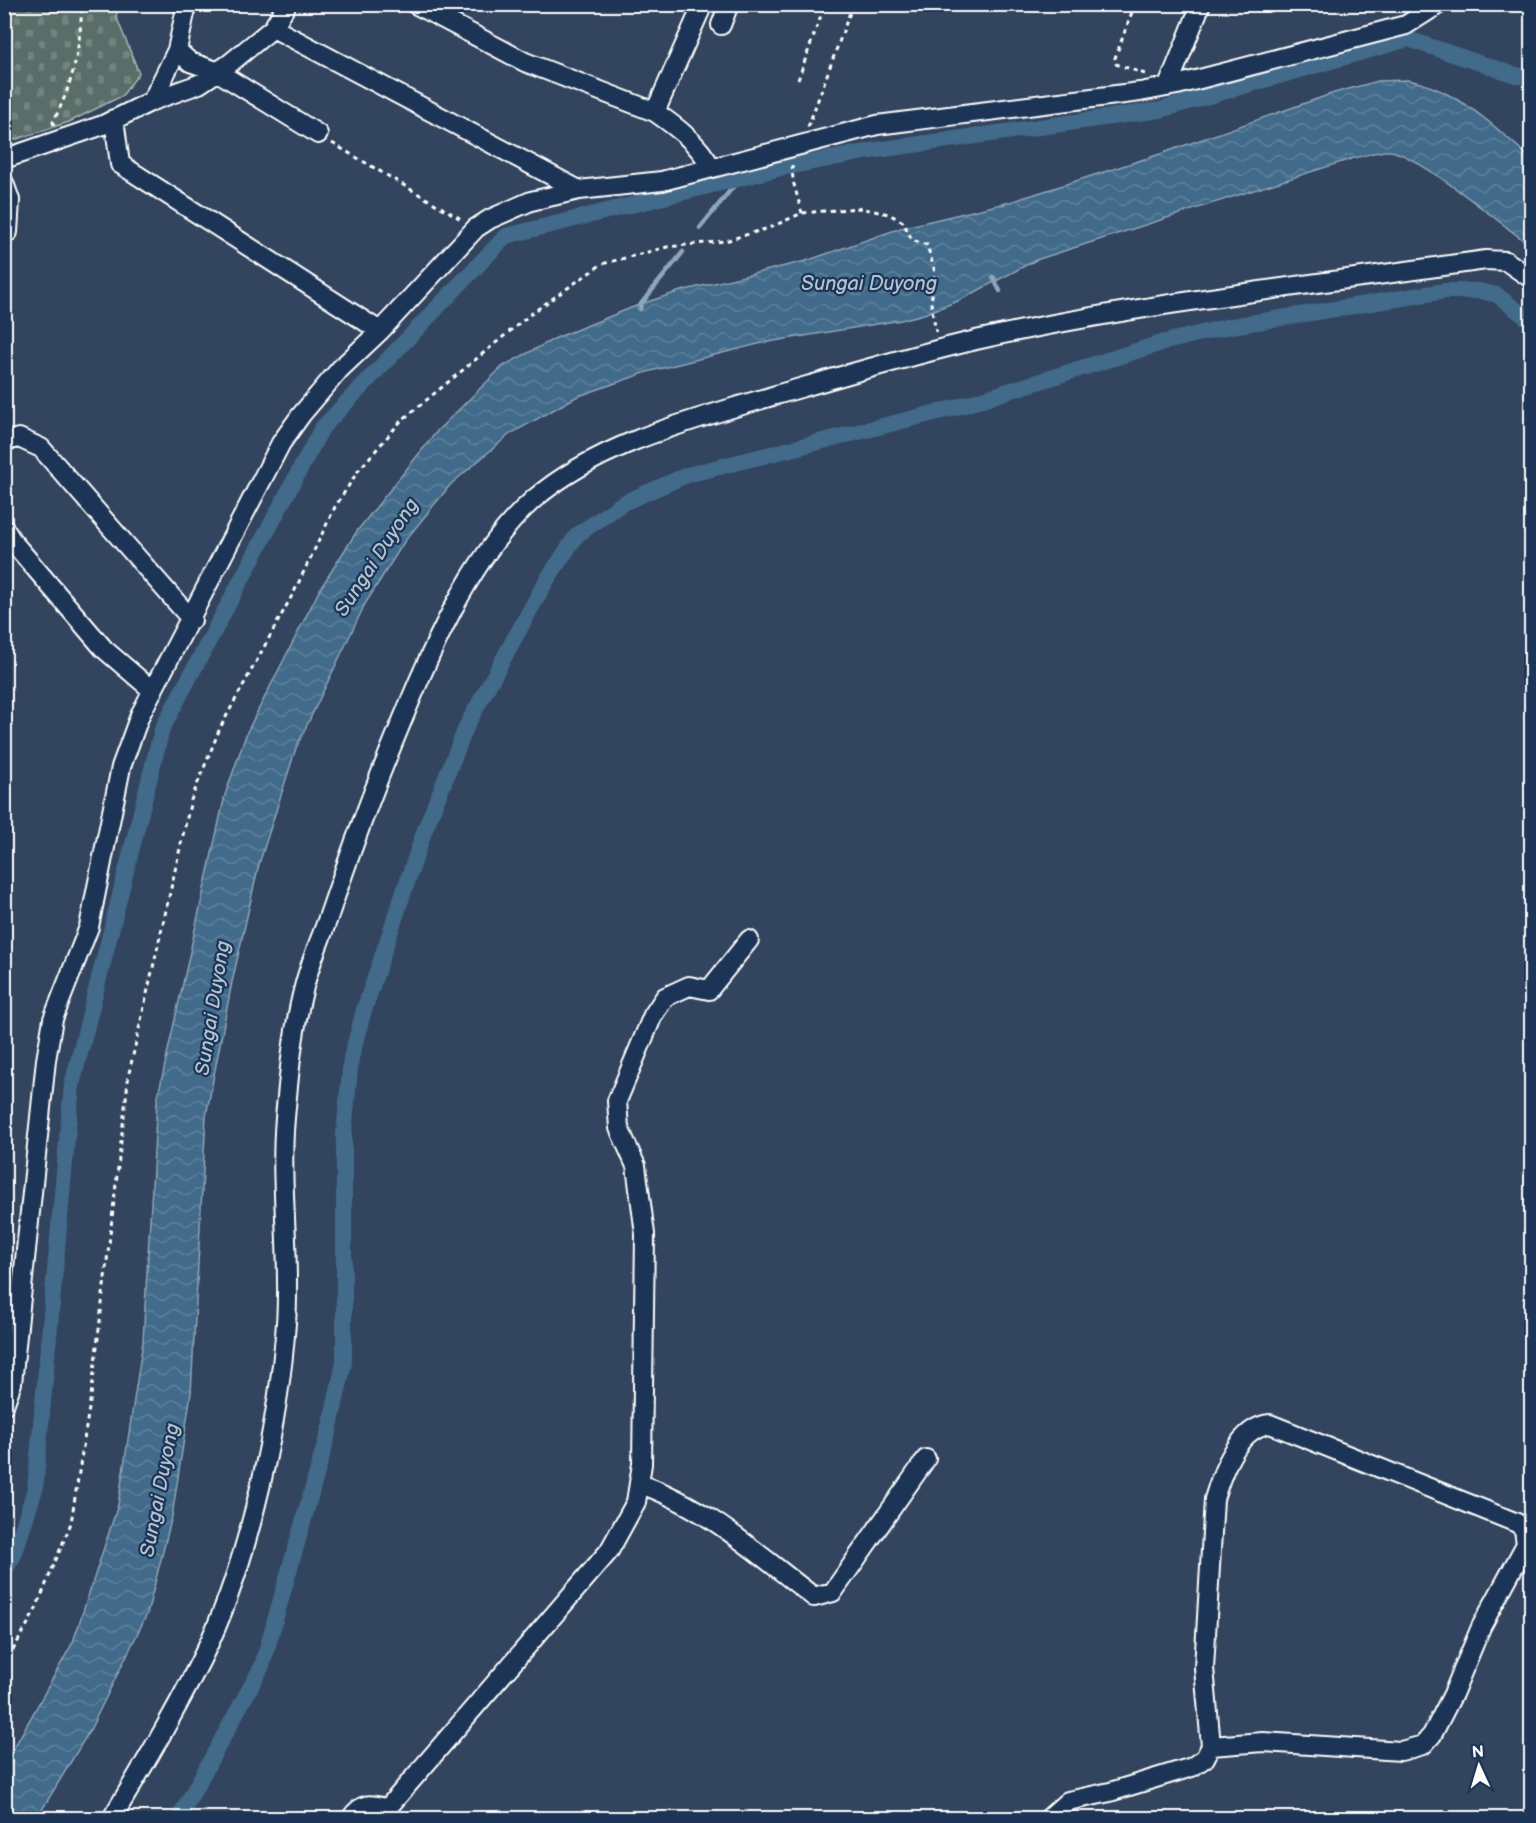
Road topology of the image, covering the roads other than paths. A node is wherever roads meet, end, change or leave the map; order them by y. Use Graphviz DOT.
graph roads {
  1 [pos="187,4"];
  2 [pos="287,4"];
  3 [pos="415,4"];
  4 [pos="703,4"];
  5 [pos="709,4"];
  6 [pos="1201,4"];
  7 [pos="1439,4"];
  8 [pos="725,15"];
  9 [pos="273,28"];
  10 [pos="177,50"];
  11 [pos="216,71"];
  12 [pos="1168,87"];
  13 [pos="152,101"];
  14 [pos="656,112"];
  15 [pos="114,119"];
  16 [pos="318,134"];
  17 [pos="4,159"];
  18 [pos="711,167"];
  19 [pos="4,183"];
  20 [pos="579,190"];
  21 [pos="9,232"];
  22 [pos="1532,279"];
  23 [pos="380,331"];
  24 [pos="4,441"];
  25 [pos="4,528"];
  26 [pos="192,620"];
  27 [pos="153,691"];
  28 [pos="749,940"];
  29 [pos="4,1405"];
  30 [pos="926,1459"];
  31 [pos="640,1484"];
  32 [pos="1211,1746"];
  33 [pos="383,1814"];
  34 [pos="112,1818"];
  35 [pos="351,1818"];
  36 [pos="1049,1818"];
  1 -- 10 [label="street"];
  2 -- 9 [label="street"];
  3 -- 14 [label="street"];
  4 -- 14 [label="street"];
  5 -- 8 [label="street"];
  6 -- 12 [label="street"];
  7 -- 12 [label="street"];
  9 -- 11 [label="street"];
  9 -- 20 [label="street"];
  10 -- 11 [label="street"];
  10 -- 13 [label="street"];
  11 -- 13 [label="street"];
  11 -- 16 [label="street"];
  12 -- 18 [label="street"];
  13 -- 15 [label="street"];
  14 -- 18 [label="street"];
  15 -- 17 [label="street"];
  15 -- 23 [label="street"];
  18 -- 20 [label="street"];
  19 -- 21 [label="street"];
  20 -- 23 [label="street"];
  22 -- 34 [label="street"];
  23 -- 26 [label="street"];
  24 -- 26 [label="street"];
  25 -- 27 [label="street"];
  26 -- 27 [label="street"];
  27 -- 29 [label="street"];
  28 -- 31 [label="street"];
  30 -- 31 [label="street"];
  31 -- 33 [label="street"];
  32 -- 32 [label="street"];
  32 -- 36 [label="street"];
  33 -- 35 [label="street"];
}
